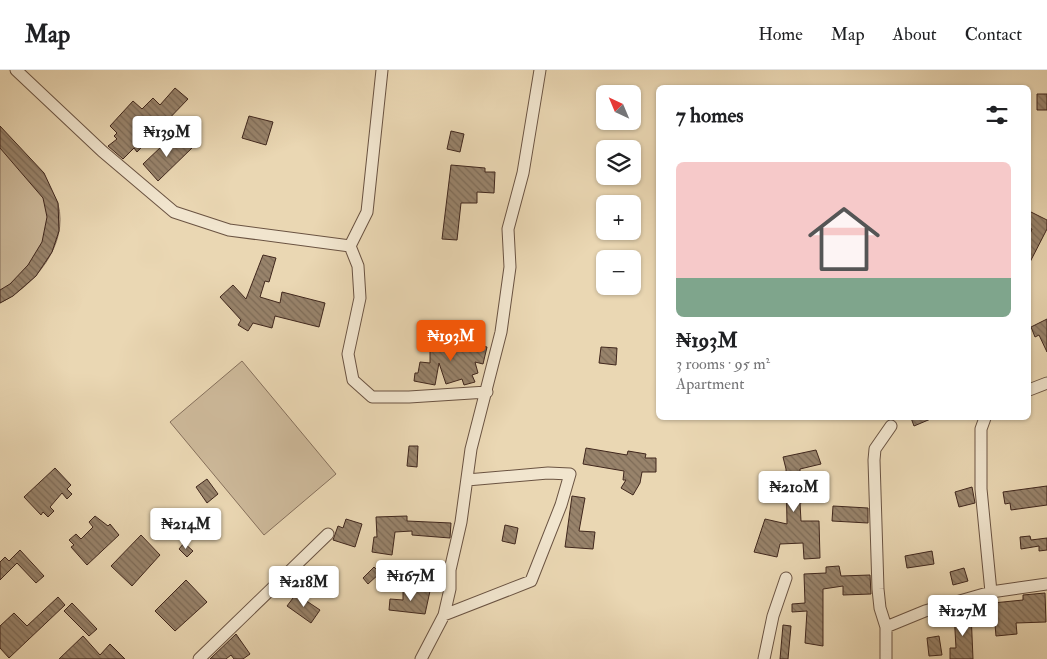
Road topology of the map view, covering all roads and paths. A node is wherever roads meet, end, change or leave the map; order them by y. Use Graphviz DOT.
graph roads {
  1 [pos="16,70"];
  2 [pos="382,70"];
  3 [pos="540,70"];
  4 [pos="350,246"];
  5 [pos="1047,383"];
  6 [pos="1031,389"];
  7 [pos="487,392"];
  8 [pos="984,420"];
  9 [pos="891,426"];
  10 [pos="467,480"];
  11 [pos="328,534"];
  12 [pos="786,578"];
  13 [pos="1047,584"];
  14 [pos="991,592"];
  15 [pos="444,615"];
  16 [pos="886,627"];
  17 [pos="199,659"];
  18 [pos="421,659"];
  19 [pos="764,659"];
  20 [pos="886,659"];
  1 -- 4 [label="street"];
  2 -- 4 [label="street"];
  3 -- 7 [label="street"];
  4 -- 7 [label="street"];
  5 -- 6 [label="street"];
  7 -- 10 [label="street"];
  8 -- 14 [label="street"];
  9 -- 16 [label="street"];
  10 -- 15 [label="street"];
  10 -- 15 [label="street"];
  11 -- 17 [label="street"];
  12 -- 19 [label="street"];
  13 -- 14 [label="street"];
  14 -- 16 [label="street"];
  15 -- 18 [label="street"];
  16 -- 20 [label="street"];
}
